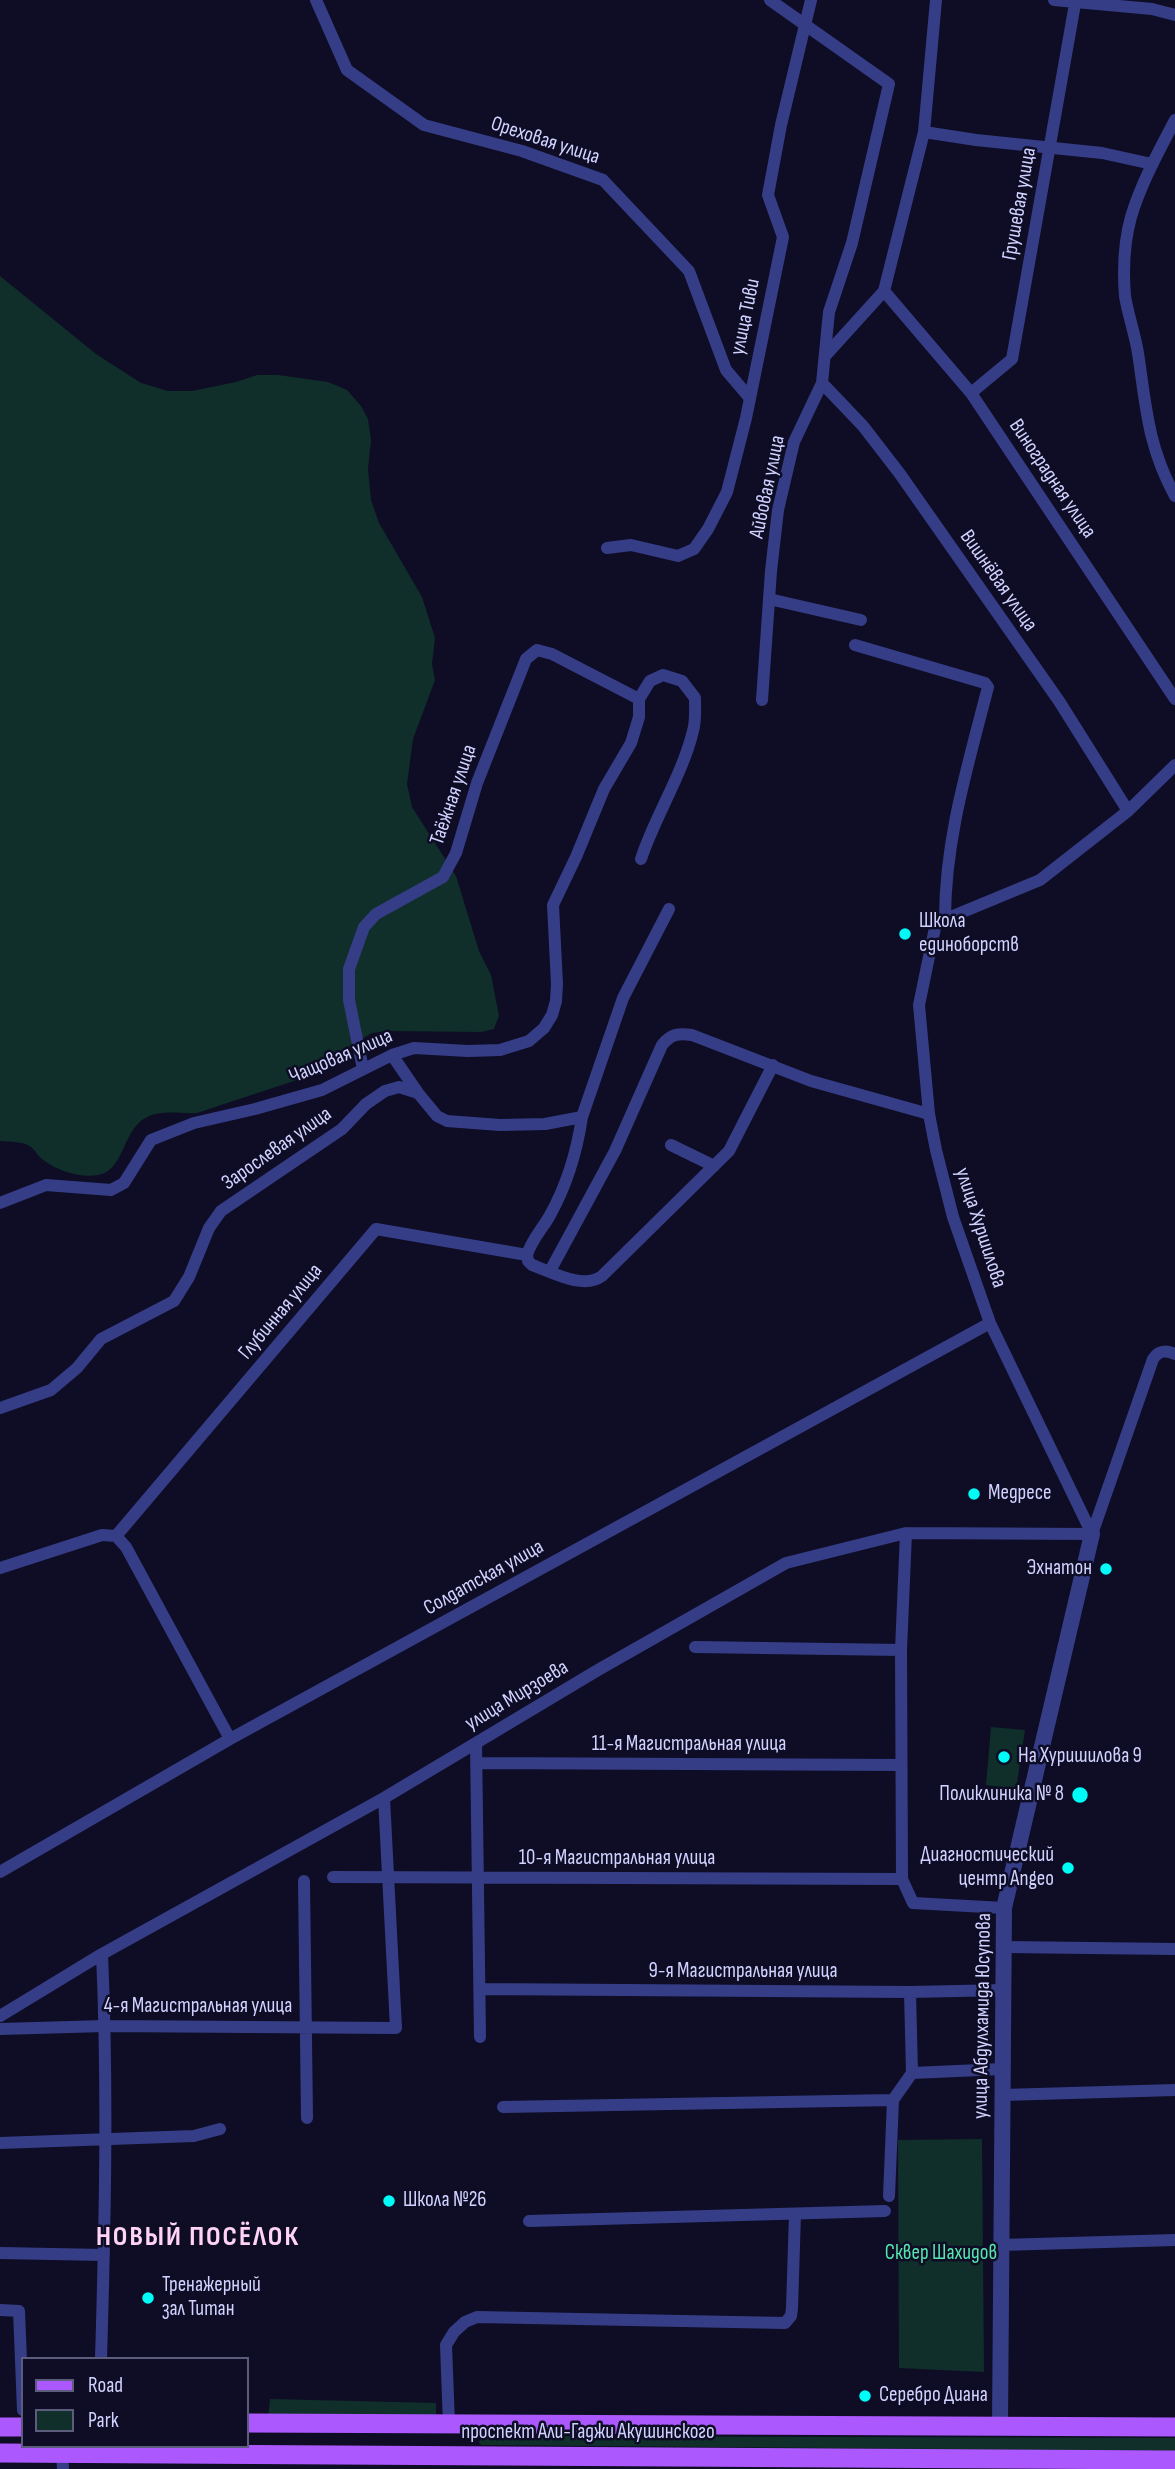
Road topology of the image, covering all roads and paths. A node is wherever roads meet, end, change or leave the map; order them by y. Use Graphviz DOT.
graph roads {
  1 [pos="316,0"];
  2 [pos="770,0"];
  3 [pos="811,0"];
  4 [pos="936,0"];
  5 [pos="1054,0"];
  6 [pos="1075,4"];
  7 [pos="1175,15"];
  8 [pos="804,26"];
  9 [pos="1175,120"];
  10 [pos="924,132"];
  11 [pos="1050,146"];
  12 [pos="1152,164"];
  13 [pos="884,291"];
  14 [pos="826,355"];
  15 [pos="822,383"];
  16 [pos="971,393"];
  17 [pos="748,397"];
  18 [pos="1175,496"];
  19 [pos="607,548"];
  20 [pos="769,599"];
  21 [pos="861,620"];
  22 [pos="855,645"];
  23 [pos="639,699"];
  24 [pos="1175,699"];
  25 [pos="762,701"];
  26 [pos="1175,765"];
  27 [pos="1128,811"];
  28 [pos="641,859"];
  29 [pos="669,909"];
  30 [pos="945,919"];
  31 [pos="392,1055"];
  32 [pos="773,1065"];
  33 [pos="363,1069"];
  34 [pos="418,1093"];
  35 [pos="929,1114"];
  36 [pos="582,1116"];
  37 [pos="671,1144"];
  38 [pos="714,1166"];
  39 [pos="0,1203"];
  40 [pos="527,1255"];
  41 [pos="550,1271"];
  42 [pos="990,1323"];
  43 [pos="1175,1354"];
  44 [pos="0,1408"];
  45 [pos="906,1533"];
  46 [pos="1092,1534"];
  47 [pos="116,1536"];
  48 [pos="0,1568"];
  49 [pos="695,1647"];
  50 [pos="901,1650"];
  51 [pos="230,1739"];
  52 [pos="476,1743"];
  53 [pos="477,1763"];
  54 [pos="901,1765"];
  55 [pos="384,1798"];
  56 [pos="0,1872"];
  57 [pos="333,1877"];
  58 [pos="388,1877"];
  59 [pos="478,1878"];
  60 [pos="902,1879"];
  61 [pos="304,1881"];
  62 [pos="1004,1908"];
  63 [pos="1005,1947"];
  64 [pos="1175,1949"];
  65 [pos="102,1954"];
  66 [pos="480,1989"];
  67 [pos="1005,1990"];
  68 [pos="910,1992"];
  69 [pos="0,2016"];
  70 [pos="105,2026"];
  71 [pos="306,2027"];
  72 [pos="0,2029"];
  73 [pos="480,2037"];
  74 [pos="1002,2069"];
  75 [pos="912,2073"];
  76 [pos="1175,2090"];
  77 [pos="1002,2095"];
  78 [pos="892,2100"];
  79 [pos="503,2107"];
  80 [pos="307,2118"];
  81 [pos="220,2129"];
  82 [pos="105,2140"];
  83 [pos="0,2143"];
  84 [pos="889,2196"];
  85 [pos="885,2211"];
  86 [pos="795,2214"];
  87 [pos="530,2221"];
  88 [pos="1175,2240"];
  89 [pos="1000,2245"];
  90 [pos="0,2253"];
  91 [pos="104,2255"];
  92 [pos="0,2310"];
  93 [pos="101,2357"];
  94 [pos="21,2360"];
  95 [pos="248,2423"];
  96 [pos="484,2423"];
  97 [pos="449,2424"];
  98 [pos="1000,2425"];
  99 [pos="1086,2426"];
  100 [pos="0,2427"];
  101 [pos="21,2427"];
  102 [pos="1175,2427"];
  103 [pos="215,2450"];
  104 [pos="0,2453"];
  105 [pos="1001,2458"];
  106 [pos="1092,2460"];
  107 [pos="1175,2460"];
  108 [pos="63,2461"];
  109 [pos="484,2462"];
  110 [pos="848,2463"];
  1 -- 17 [label="street, Ореховая улица"];
  2 -- 8 [label="street"];
  3 -- 8 [label="street, улица Тиви"];
  4 -- 10 [label="street"];
  5 -- 6 [label="street"];
  6 -- 7 [label="street"];
  6 -- 11 [label="street, Грушевая улица"];
  8 -- 14 [label="street, Айвовая улица"];
  8 -- 17 [label="street, улица Тиви"];
  9 -- 12 [label="street"];
  10 -- 11 [label="street"];
  10 -- 13 [label="street"];
  11 -- 12 [label="street"];
  11 -- 16 [label="street, Грушевая улица"];
  12 -- 18 [label="street"];
  13 -- 14 [label="street"];
  13 -- 16 [label="street, Виноградная улица"];
  14 -- 15 [label="street, Айвовая улица"];
  15 -- 20 [label="street, Айвовая улица"];
  15 -- 27 [label="street, Вишнёвая улица"];
  16 -- 24 [label="street, Виноградная улица"];
  17 -- 19 [label="street, улица Тиви"];
  20 -- 21 [label="street"];
  20 -- 25 [label="street, Айвовая улица"];
  22 -- 30 [label="street"];
  23 -- 28 [label="street"];
  23 -- 31 [label="street, Чащовая улица"];
  23 -- 33 [label="street, Таёжная улица"];
  26 -- 27 [label="street"];
  27 -- 30 [label="street"];
  29 -- 36 [label="street"];
  30 -- 35 [label="street, улица Хуршилова"];
  31 -- 33 [label="street, Чащовая улица"];
  31 -- 34 [label="street"];
  32 -- 35 [label="street"];
  32 -- 38 [label="street"];
  32 -- 41 [label="street"];
  33 -- 39 [label="street, Чащовая улица"];
  34 -- 36 [label="street"];
  34 -- 44 [label="street, Зарослевая улица"];
  35 -- 42 [label="street, улица Хуршилова"];
  36 -- 40 [label="street"];
  37 -- 38 [label="street"];
  38 -- 41 [label="street"];
  40 -- 41 [label="street"];
  40 -- 47 [label="street, Глубинная улица"];
  42 -- 46 [label="street, улица Хуршилова"];
  42 -- 51 [label="street, Солдатская улица"];
  43 -- 46 [label="street"];
  45 -- 46 [label="street, улица Мирзоева"];
  45 -- 50 [label="street"];
  45 -- 52 [label="street, улица Мирзоева"];
  46 -- 62 [label="street, улица Абдулхамида Юсупова"];
  47 -- 48 [label="street"];
  47 -- 51 [label="street"];
  49 -- 50 [label="street"];
  50 -- 54 [label="street"];
  51 -- 56 [label="street, Солдатская улица"];
  52 -- 53 [label="street"];
  52 -- 55 [label="street, улица Мирзоева"];
  53 -- 54 [label="street, 11-я Магистральная улица"];
  53 -- 59 [label="street"];
  54 -- 60 [label="street"];
  55 -- 58 [label="street"];
  55 -- 65 [label="street, улица Мирзоева"];
  57 -- 58 [label="street, 10-я Магистральная улица"];
  58 -- 59 [label="street, 10-я Магистральная улица"];
  58 -- 71 [label="street, 4-я Магистральная улица"];
  59 -- 60 [label="street, 10-я Магистральная улица"];
  59 -- 66 [label="street"];
  60 -- 62 [label="street"];
  61 -- 71 [label="street"];
  62 -- 63 [label="street, улица Абдулхамида Юсупова"];
  63 -- 64 [label="street"];
  63 -- 67 [label="street, улица Абдулхамида Юсупова"];
  65 -- 69 [label="street, улица Мирзоева"];
  65 -- 70 [label="street"];
  66 -- 68 [label="street, 9-я Магистральная улица"];
  66 -- 73 [label="street"];
  67 -- 68 [label="street, 9-я Магистральная улица"];
  67 -- 74 [label="street, улица Абдулхамида Юсупова"];
  68 -- 75 [label="street"];
  70 -- 71 [label="street, 4-я Магистральная улица"];
  70 -- 72 [label="street, 4-я Магистральная улица"];
  70 -- 82 [label="street"];
  71 -- 80 [label="street"];
  74 -- 75 [label="street"];
  74 -- 77 [label="street, улица Абдулхамида Юсупова"];
  75 -- 78 [label="street"];
  76 -- 77 [label="street"];
  77 -- 89 [label="street, улица Абдулхамида Юсупова"];
  78 -- 79 [label="street"];
  78 -- 84 [label="street"];
  81 -- 82 [label="street"];
  82 -- 83 [label="street"];
  82 -- 91 [label="street"];
  85 -- 86 [label="street"];
  86 -- 87 [label="street"];
  86 -- 97 [label="street"];
  88 -- 89 [label="street"];
  89 -- 98 [label="street, улица Абдулхамида Юсупова"];
  90 -- 91 [label="street"];
  91 -- 93 [label="street"];
  92 -- 94 [label="street"];
  95 -- 97 [label="main road, проспект Али-Гаджи Акушинского"];
  96 -- 97 [label="main road, проспект Али-Гаджи Акушинского"];
  96 -- 98 [label="main road, проспект Али-Гаджи Акушинского"];
  96 -- 109 [label="main road"];
  98 -- 99 [label="main road, проспект Али-Гаджи Акушинского"];
  98 -- 105 [label="main road"];
  99 -- 102 [label="main road, проспект Али-Гаджи Акушинского"];
  99 -- 106 [label="main road"];
  100 -- 101 [label="main road"];
  103 -- 108 [label="main road, проспект Али-Гаджи Акушинского"];
  103 -- 109 [label="main road, проспект Али-Гаджи Акушинского"];
  104 -- 108 [label="main road, проспект Али-Гаджи Акушинского"];
  105 -- 106 [label="main road, проспект Али-Гаджи Акушинского"];
  105 -- 110 [label="main road, проспект Али-Гаджи Акушинского"];
  106 -- 107 [label="main road, проспект Али-Гаджи Акушинского"];
  109 -- 110 [label="main road, проспект Али-Гаджи Акушинского"];
}
